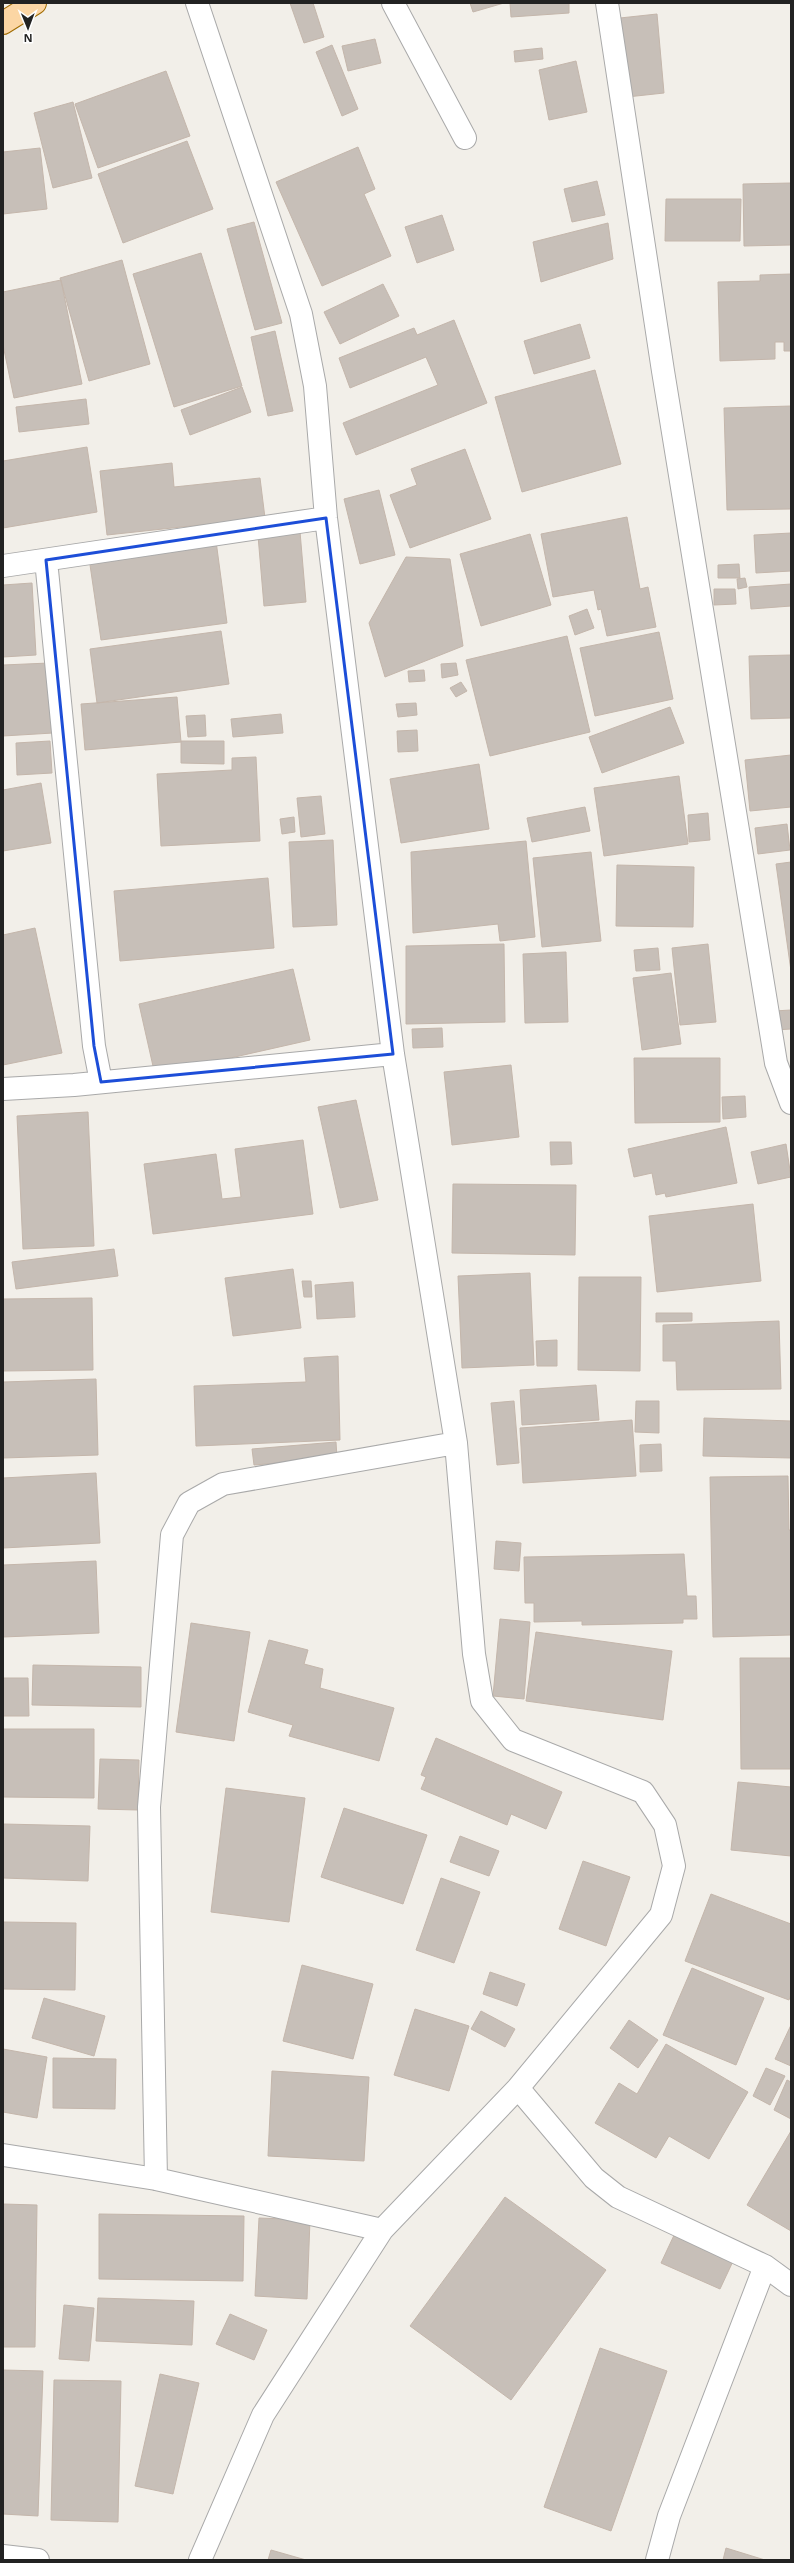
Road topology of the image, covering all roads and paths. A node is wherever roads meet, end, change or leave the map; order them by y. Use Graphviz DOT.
graph roads {
  1 [pos="35,3"];
  2 [pos="197,3"];
  3 [pos="393,3"];
  4 [pos="607,3"];
  5 [pos="3,23"];
  6 [pos="465,138"];
  7 [pos="326,518"];
  8 [pos="46,560"];
  9 [pos="3,566"];
  10 [pos="393,1054"];
  11 [pos="101,1082"];
  12 [pos="3,1089"];
  13 [pos="791,1103"];
  14 [pos="456,1443"];
  15 [pos="518,2088"];
  16 [pos="3,2156"];
  17 [pos="156,2179"];
  18 [pos="382,2230"];
  19 [pos="765,2266"];
  20 [pos="791,2285"];
  21 [pos="3,2556"];
  22 [pos="38,2560"];
  23 [pos="200,2560"];
  24 [pos="657,2560"];
  1 -- 5 [label="main road"];
  2 -- 7 [label="street"];
  3 -- 6 [label="street"];
  4 -- 13 [label="street"];
  7 -- 8 [label="street"];
  7 -- 10 [label="street"];
  8 -- 9 [label="street"];
  8 -- 11 [label="street"];
  10 -- 11 [label="street"];
  10 -- 14 [label="street"];
  11 -- 12 [label="street"];
  14 -- 15 [label="street"];
  14 -- 17 [label="street"];
  15 -- 18 [label="street"];
  15 -- 19 [label="street"];
  16 -- 17 [label="street"];
  17 -- 18 [label="street"];
  18 -- 23 [label="street"];
  19 -- 20 [label="street"];
  19 -- 24 [label="street"];
  21 -- 22 [label="street"];
}
